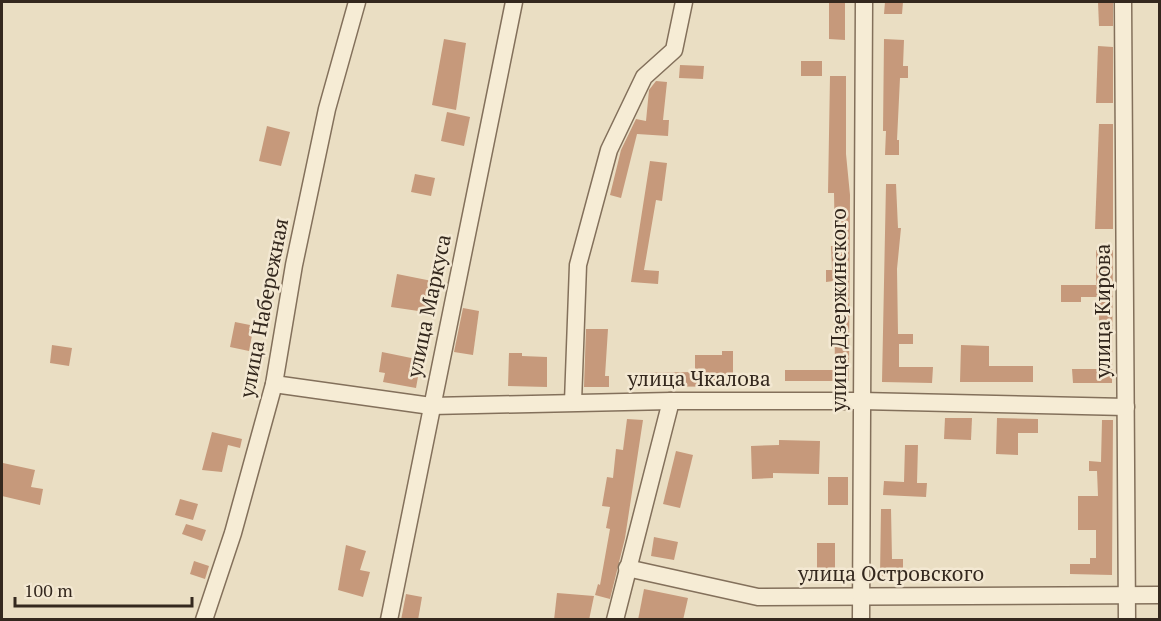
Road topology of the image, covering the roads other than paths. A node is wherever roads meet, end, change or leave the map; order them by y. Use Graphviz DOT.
graph roads {
  1 [pos="357,2"];
  2 [pos="514,2"];
  3 [pos="684,2"];
  4 [pos="864,2"];
  5 [pos="1123,2"];
  6 [pos="274,384"];
  7 [pos="671,401"];
  8 [pos="861,401"];
  9 [pos="573,402"];
  10 [pos="431,406"];
  11 [pos="1126,407"];
  12 [pos="627,568"];
  13 [pos="1127,594"];
  14 [pos="1160,595"];
  15 [pos="861,597"];
  16 [pos="204,620"];
  17 [pos="389,620"];
  18 [pos="615,620"];
  19 [pos="861,620"];
  20 [pos="1127,620"];
  1 -- 6 [label="street, улица Набережная"];
  2 -- 10 [label="street, улица Маркуса"];
  3 -- 9 [label="street"];
  4 -- 8 [label="street, улица Дзержинского"];
  5 -- 11 [label="street, улица Кирова"];
  6 -- 10 [label="street, улица Чкалова"];
  6 -- 16 [label="street, улица Набережная"];
  7 -- 8 [label="street, улица Чкалова"];
  7 -- 9 [label="street, улица Чкалова"];
  7 -- 12 [label="street"];
  8 -- 11 [label="street, улица Чкалова"];
  8 -- 15 [label="street, улица Дзержинского"];
  9 -- 10 [label="street, улица Чкалова"];
  10 -- 17 [label="street, улица Маркуса"];
  11 -- 13 [label="street, улица Кирова"];
  12 -- 15 [label="street, улица Островского"];
  12 -- 18 [label="street"];
  13 -- 14 [label="street, улица Островского"];
  13 -- 15 [label="street, улица Островского"];
  13 -- 20 [label="street, улица Кирова"];
  15 -- 19 [label="street, улица Дзержинского"];
}
